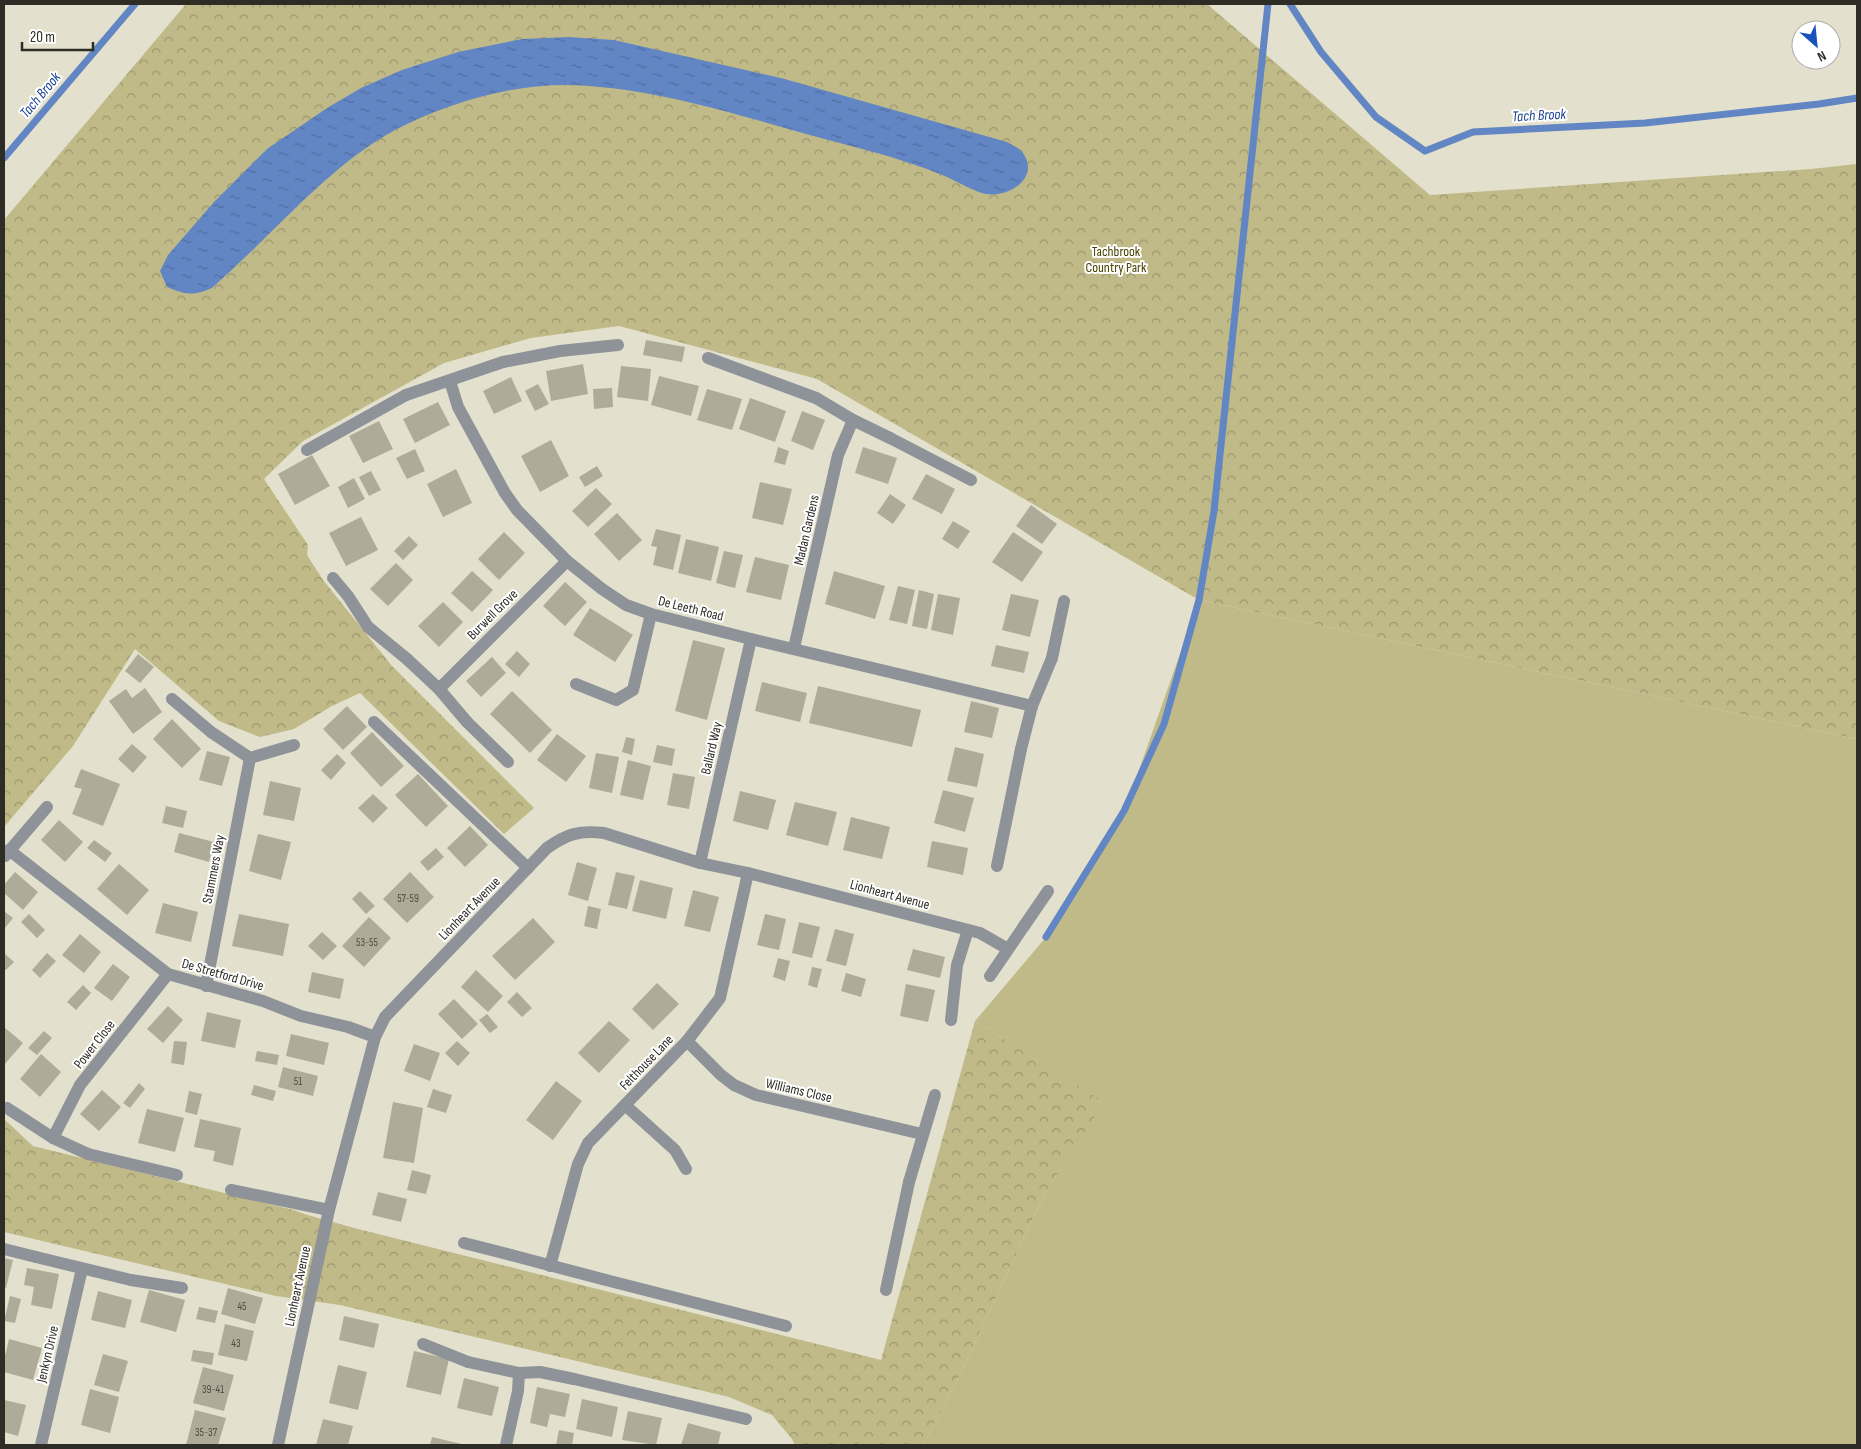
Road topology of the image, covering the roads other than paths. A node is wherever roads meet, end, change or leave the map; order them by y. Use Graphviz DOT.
graph roads {
  1 [pos="618,345"];
  2 [pos="708,358"];
  3 [pos="450,382"];
  4 [pos="853,420"];
  5 [pos="307,450"];
  6 [pos="971,480"];
  7 [pos="567,561"];
  8 [pos="333,578"];
  9 [pos="1064,601"];
  10 [pos="651,614"];
  11 [pos="751,639"];
  12 [pos="794,648"];
  13 [pos="576,684"];
  14 [pos="439,689"];
  15 [pos="172,699"];
  16 [pos="1032,706"];
  17 [pos="374,722"];
  18 [pos="294,745"];
  19 [pos="250,758"];
  20 [pos="508,762"];
  21 [pos="48,807"];
  22 [pos="6,854"];
  23 [pos="700,863"];
  24 [pos="997,866"];
  25 [pos="528,868"];
  26 [pos="748,872"];
  27 [pos="1048,891"];
  28 [pos="968,930"];
  29 [pos="1008,949"];
  30 [pos="168,974"];
  31 [pos="990,976"];
  32 [pos="206,986"];
  33 [pos="951,1020"];
  34 [pos="375,1037"];
  35 [pos="687,1041"];
  36 [pos="934,1095"];
  37 [pos="625,1105"];
  38 [pos="6,1106"];
  39 [pos="922,1134"];
  40 [pos="53,1138"];
  41 [pos="686,1169"];
  42 [pos="176,1175"];
  43 [pos="231,1190"];
  44 [pos="329,1210"];
  45 [pos="464,1242"];
  46 [pos="4,1249"];
  47 [pos="550,1266"];
  48 [pos="82,1269"];
  49 [pos="182,1288"];
  50 [pos="886,1290"];
  51 [pos="786,1326"];
  52 [pos="423,1344"];
  53 [pos="520,1373"];
  54 [pos="746,1419"];
  55 [pos="41,1445"];
  56 [pos="278,1445"];
  57 [pos="506,1445"];
  1 -- 3 [label="street"];
  2 -- 4 [label="street"];
  3 -- 5 [label="street"];
  3 -- 7 [label="street, De Leeth Road"];
  4 -- 6 [label="street"];
  4 -- 12 [label="street, Madan Gardens"];
  7 -- 10 [label="street, De Leeth Road"];
  7 -- 14 [label="street, Burwell Grove"];
  8 -- 14 [label="street"];
  9 -- 16 [label="street"];
  10 -- 11 [label="street, De Leeth Road"];
  10 -- 13 [label="street"];
  11 -- 12 [label="street, De Leeth Road"];
  11 -- 23 [label="street, Ballard Way"];
  12 -- 16 [label="street, De Leeth Road"];
  14 -- 20 [label="street"];
  15 -- 19 [label="street"];
  16 -- 24 [label="street"];
  17 -- 25 [label="street"];
  18 -- 19 [label="street"];
  19 -- 32 [label="street, Stammers Way"];
  21 -- 22 [label="street, De Stretford Drive"];
  22 -- 30 [label="street, De Stretford Drive"];
  23 -- 25 [label="street, Lionheart Avenue"];
  23 -- 26 [label="street, Lionheart Avenue"];
  25 -- 34 [label="street, Lionheart Avenue"];
  26 -- 28 [label="street, Lionheart Avenue"];
  26 -- 35 [label="street, Felthouse Lane"];
  27 -- 29 [label="street"];
  28 -- 29 [label="street, Lionheart Avenue"];
  28 -- 33 [label="street"];
  29 -- 31 [label="street"];
  30 -- 32 [label="street, De Stretford Drive"];
  30 -- 40 [label="street, Power Close"];
  32 -- 34 [label="street, De Stretford Drive"];
  34 -- 44 [label="street, Lionheart Avenue"];
  35 -- 37 [label="street, Felthouse Lane"];
  35 -- 39 [label="street, Williams Close"];
  36 -- 39 [label="street"];
  37 -- 41 [label="street"];
  37 -- 47 [label="street, Felthouse Lane"];
  38 -- 40 [label="street"];
  39 -- 50 [label="street"];
  40 -- 42 [label="street"];
  43 -- 44 [label="street"];
  44 -- 56 [label="street, Lionheart Avenue"];
  45 -- 47 [label="street"];
  46 -- 48 [label="street"];
  47 -- 51 [label="street"];
  48 -- 49 [label="street"];
  48 -- 55 [label="street, Jenkyn Drive"];
  52 -- 53 [label="street"];
  53 -- 54 [label="street"];
  53 -- 57 [label="street"];
}
